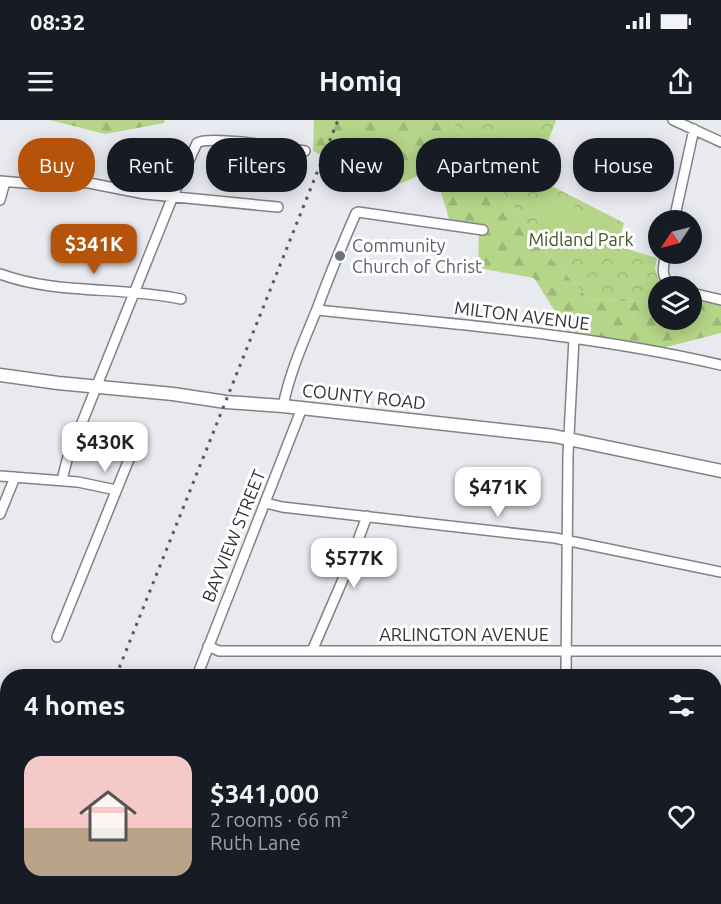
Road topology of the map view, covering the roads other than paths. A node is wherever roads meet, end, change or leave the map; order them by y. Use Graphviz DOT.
graph roads {
  1 [pos="673,120"];
  2 [pos="694,129"];
  3 [pos="206,141"];
  4 [pos="721,142"];
  5 [pos="2,181"];
  6 [pos="173,196"];
  7 [pos="0,200"];
  8 [pos="278,207"];
  9 [pos="676,210"];
  10 [pos="483,231"];
  11 [pos="0,274"];
  12 [pos="135,292"];
  13 [pos="702,295"];
  14 [pos="181,299"];
  15 [pos="721,300"];
  16 [pos="317,310"];
  17 [pos="574,338"];
  18 [pos="721,365"];
  19 [pos="0,375"];
  20 [pos="96,387"];
  21 [pos="283,405"];
  22 [pos="302,408"];
  23 [pos="569,439"];
  24 [pos="134,447"];
  25 [pos="721,471"];
  26 [pos="0,476"];
  27 [pos="15,477"];
  28 [pos="62,480"];
  29 [pos="116,490"];
  30 [pos="266,503"];
  31 [pos="0,514"];
  32 [pos="367,516"];
  33 [pos="566,540"];
  34 [pos="721,572"];
  35 [pos="57,637"];
  36 [pos="208,646"];
  37 [pos="312,651"];
  38 [pos="566,651"];
  39 [pos="721,651"];
  40 [pos="200,669"];
  41 [pos="566,669"];
  1 -- 2 [label="street"];
  2 -- 4 [label="street"];
  2 -- 9 [label="street"];
  3 -- 6 [label="street"];
  5 -- 6 [label="street"];
  5 -- 7 [label="street"];
  6 -- 8 [label="street"];
  6 -- 12 [label="street"];
  10 -- 16 [label="street"];
  11 -- 12 [label="street"];
  12 -- 14 [label="street"];
  12 -- 20 [label="street"];
  13 -- 15 [label="street"];
  16 -- 17 [label="street, MILTON AVENUE"];
  16 -- 21 [label="street"];
  17 -- 18 [label="street, MILTON AVENUE"];
  17 -- 23 [label="street"];
  19 -- 20 [label="street, COUNTY ROAD"];
  20 -- 21 [label="street, COUNTY ROAD"];
  20 -- 28 [label="street"];
  21 -- 22 [label="street, COUNTY ROAD"];
  22 -- 23 [label="street, COUNTY ROAD"];
  22 -- 30 [label="street, BAYVIEW STREET"];
  23 -- 25 [label="street, COUNTY ROAD"];
  23 -- 33 [label="street"];
  24 -- 29 [label="street"];
  26 -- 27 [label="street"];
  27 -- 28 [label="street"];
  27 -- 31 [label="street"];
  28 -- 29 [label="street"];
  29 -- 35 [label="street"];
  30 -- 32 [label="street"];
  30 -- 36 [label="street, BAYVIEW STREET"];
  32 -- 33 [label="street"];
  32 -- 37 [label="street"];
  33 -- 34 [label="street"];
  33 -- 38 [label="street"];
  36 -- 37 [label="street, ARLINGTON AVENUE"];
  36 -- 40 [label="street, BAYVIEW STREET"];
  37 -- 38 [label="street, ARLINGTON AVENUE"];
  38 -- 39 [label="street, ARLINGTON AVENUE"];
  38 -- 41 [label="street"];
}
